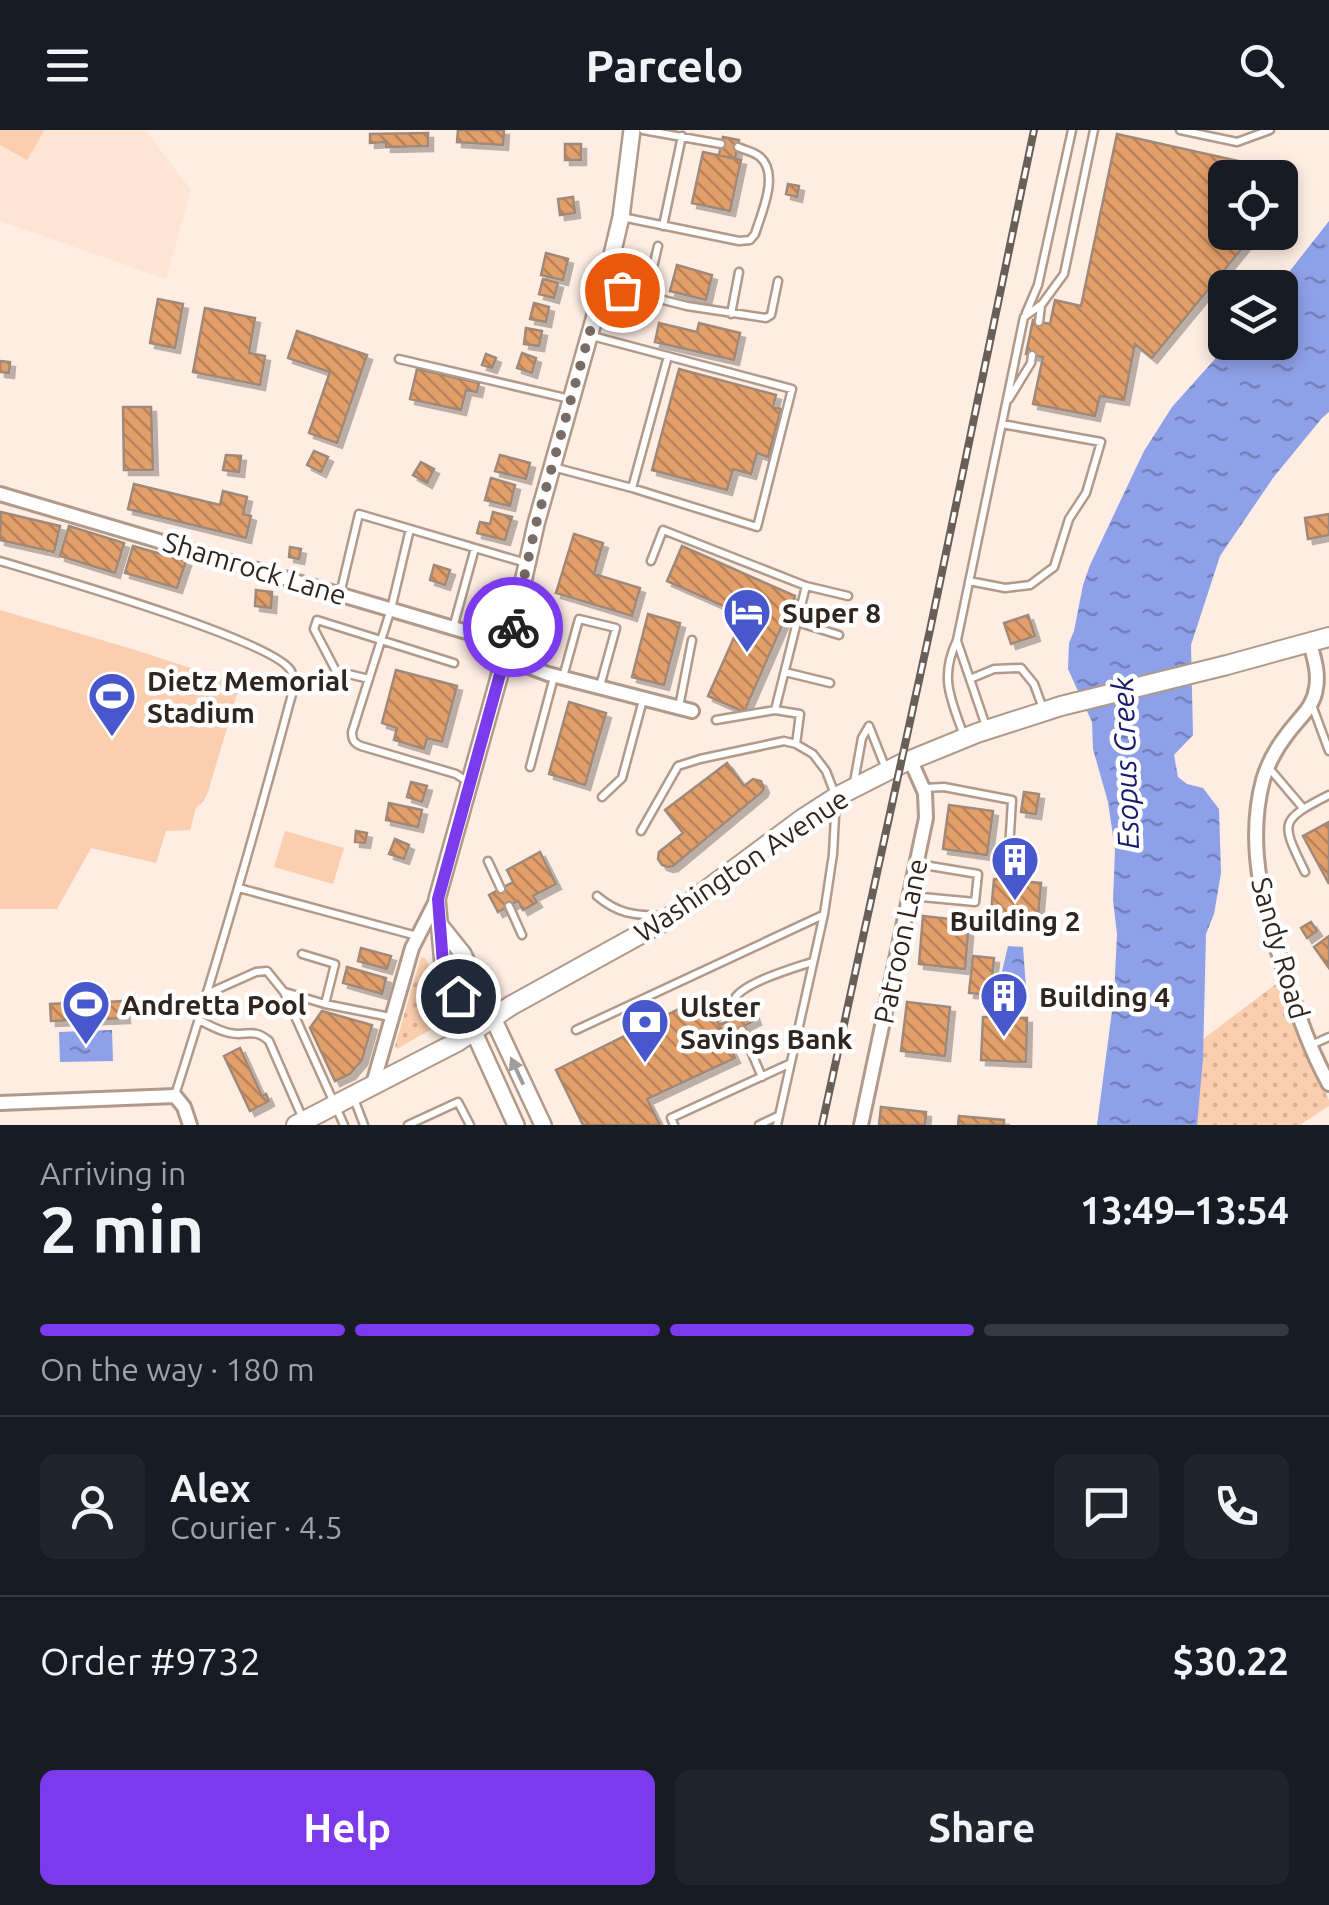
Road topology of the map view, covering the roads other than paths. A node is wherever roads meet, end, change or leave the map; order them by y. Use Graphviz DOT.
graph roads {
  1 [pos="632,130"];
  2 [pos="643,130"];
  3 [pos="1072,130"];
  4 [pos="1094,130"];
  5 [pos="1180,130"];
  6 [pos="1270,130"];
  7 [pos="682,136"];
  8 [pos="721,144"];
  9 [pos="738,147"];
  10 [pos="621,217"];
  11 [pos="663,226"];
  12 [pos="658,246"];
  13 [pos="740,272"];
  14 [pos="778,281"];
  15 [pos="603,285"];
  16 [pos="646,296"];
  17 [pos="1042,304"];
  18 [pos="731,314"];
  19 [pos="1024,316"];
  20 [pos="1039,322"];
  21 [pos="589,335"];
  22 [pos="1032,355"];
  23 [pos="668,356"];
  24 [pos="399,359"];
  25 [pos="571,399"];
  26 [pos="1006,404"];
  27 [pos="1002,424"];
  28 [pos="552,467"];
  29 [pos="632,488"];
  30 [pos="0,494"];
  31 [pos="410,529"];
  32 [pos="475,548"];
  33 [pos="0,561"];
  34 [pos="651,561"];
  35 [pos="527,563"];
  36 [pos="969,582"];
  37 [pos="806,586"];
  38 [pos="340,594"];
  39 [pos="848,596"];
  40 [pos="391,609"];
  41 [pos="797,622"];
  42 [pos="453,628"];
  43 [pos="839,635"];
  44 [pos="1329,636"];
  45 [pos="692,640"];
  46 [pos="957,640"];
  47 [pos="381,641"];
  48 [pos="1310,642"];
  49 [pos="506,652"];
  50 [pos="454,663"];
  51 [pos="785,672"];
  52 [pos="559,677"];
  53 [pos="369,679"];
  54 [pos="970,679"];
  55 [pos="830,683"];
  56 [pos="600,688"];
  57 [pos="644,699"];
  58 [pos="1312,704"];
  59 [pos="1053,709"];
  60 [pos="685,710"];
  61 [pos="776,710"];
  62 [pos="716,720"];
  63 [pos="987,730"];
  64 [pos="965,737"];
  65 [pos="796,744"];
  66 [pos="1329,751"];
  67 [pos="910,759"];
  68 [pos="530,767"];
  69 [pos="1268,767"];
  70 [pos="886,770"];
  71 [pos="469,782"];
  72 [pos="853,788"];
  73 [pos="923,788"];
  74 [pos="1329,795"];
  75 [pos="602,796"];
  76 [pos="836,797"];
  77 [pos="1303,808"];
  78 [pos="641,831"];
  79 [pos="1009,850"];
  80 [pos="488,861"];
  81 [pos="916,864"];
  82 [pos="1305,872"];
  83 [pos="239,888"];
  84 [pos="500,889"];
  85 [pos="597,896"];
  86 [pos="910,896"];
  87 [pos="438,899"];
  88 [pos="509,906"];
  89 [pos="824,914"];
  90 [pos="672,917"];
  91 [pos="439,924"];
  92 [pos="522,934"];
  93 [pos="418,937"];
  94 [pos="302,954"];
  95 [pos="814,961"];
  96 [pos="284,992"];
  97 [pos="208,994"];
  98 [pos="325,1004"];
  99 [pos="734,1014"];
  100 [pos="392,1017"];
  101 [pos="493,1017"];
  102 [pos="199,1020"];
  103 [pos="576,1030"];
  104 [pos="742,1030"];
  105 [pos="473,1031"];
  106 [pos="1329,1037"];
  107 [pos="1310,1045"];
  108 [pos="790,1063"];
  109 [pos="762,1076"];
  110 [pos="373,1084"];
  111 [pos="1329,1084"];
  112 [pos="352,1095"];
  113 [pos="175,1096"];
  114 [pos="0,1102"];
  115 [pos="334,1104"];
  116 [pos="780,1115"];
  117 [pos="300,1123"];
  118 [pos="190,1125"];
  119 [pos="344,1125"];
  120 [pos="364,1125"];
  121 [pos="408,1125"];
  122 [pos="470,1125"];
  123 [pos="516,1125"];
  124 [pos="543,1125"];
  125 [pos="674,1125"];
  126 [pos="759,1125"];
  127 [pos="777,1125"];
  128 [pos="861,1125"];
  1 -- 10 [label="street"];
  2 -- 7 [label="lane"];
  3 -- 19 [label="lane"];
  4 -- 17 [label="lane"];
  5 -- 6 [label="lane"];
  7 -- 8 [label="lane"];
  7 -- 11 [label="lane"];
  9 -- 11 [label="lane"];
  10 -- 11 [label="lane"];
  10 -- 15 [label="street"];
  12 -- 16 [label="lane"];
  13 -- 18 [label="lane"];
  14 -- 18 [label="lane"];
  15 -- 16 [label="lane"];
  15 -- 21 [label="street"];
  16 -- 18 [label="lane"];
  17 -- 19 [label="lane"];
  17 -- 20 [label="lane"];
  19 -- 26 [label="lane"];
  21 -- 23 [label="lane"];
  21 -- 25 [label="street"];
  22 -- 26 [label="lane"];
  23 -- 29 [label="lane"];
  23 -- 29 [label="lane"];
  24 -- 25 [label="lane"];
  25 -- 28 [label="street"];
  26 -- 27 [label="lane"];
  27 -- 36 [label="lane"];
  27 -- 36 [label="lane"];
  28 -- 29 [label="lane"];
  28 -- 35 [label="street"];
  30 -- 38 [label="street, Shamrock Lane"];
  31 -- 32 [label="lane"];
  31 -- 38 [label="lane"];
  31 -- 40 [label="lane"];
  32 -- 35 [label="lane"];
  32 -- 42 [label="lane"];
  33 -- 83 [label="lane"];
  34 -- 37 [label="lane"];
  35 -- 49 [label="street"];
  36 -- 46 [label="lane"];
  37 -- 39 [label="lane"];
  37 -- 41 [label="lane"];
  38 -- 40 [label="street, Shamrock Lane"];
  40 -- 42 [label="street, Shamrock Lane"];
  40 -- 47 [label="lane"];
  41 -- 43 [label="lane"];
  41 -- 51 [label="lane"];
  42 -- 49 [label="street, Shamrock Lane"];
  44 -- 48 [label="main road, Washington Avenue"];
  45 -- 60 [label="lane"];
  46 -- 54 [label="lane"];
  46 -- 64 [label="lane"];
  47 -- 50 [label="lane"];
  47 -- 53 [label="lane"];
  47 -- 53 [label="lane"];
  48 -- 58 [label="street"];
  48 -- 59 [label="main road, Washington Avenue"];
  49 -- 52 [label="street, Shamrock Lane"];
  49 -- 71 [label="street"];
  51 -- 55 [label="lane"];
  51 -- 61 [label="lane"];
  52 -- 56 [label="street, Shamrock Lane"];
  52 -- 56 [label="lane"];
  52 -- 68 [label="lane"];
  53 -- 71 [label="lane"];
  54 -- 59 [label="lane"];
  54 -- 63 [label="lane"];
  56 -- 57 [label="street, Shamrock Lane"];
  57 -- 60 [label="street, Shamrock Lane"];
  57 -- 75 [label="lane"];
  58 -- 66 [label="lane"];
  58 -- 69 [label="street, Sandy Road"];
  59 -- 63 [label="main road, Washington Avenue"];
  61 -- 62 [label="lane"];
  61 -- 65 [label="lane"];
  63 -- 64 [label="main road, Washington Avenue"];
  64 -- 67 [label="main road, Washington Avenue"];
  65 -- 76 [label="lane"];
  65 -- 78 [label="lane"];
  67 -- 70 [label="main road, Washington Avenue"];
  67 -- 73 [label="street, Patroon Lane"];
  69 -- 77 [label="lane"];
  69 -- 107 [label="street, Sandy Road"];
  70 -- 72 [label="main road, Washington Avenue"];
  70 -- 72 [label="lane"];
  71 -- 87 [label="street"];
  72 -- 76 [label="main road, Washington Avenue"];
  73 -- 79 [label="lane"];
  73 -- 81 [label="street, Patroon Lane"];
  74 -- 77 [label="lane"];
  76 -- 89 [label="lane"];
  76 -- 90 [label="main road, Washington Avenue"];
  77 -- 82 [label="lane"];
  80 -- 84 [label="lane"];
  81 -- 86 [label="street, Patroon Lane"];
  81 -- 86 [label="lane"];
  83 -- 93 [label="lane"];
  83 -- 97 [label="lane"];
  85 -- 90 [label="lane"];
  86 -- 128 [label="street, Patroon Lane"];
  87 -- 91 [label="street"];
  87 -- 93 [label="street"];
  88 -- 92 [label="lane"];
  89 -- 95 [label="lane"];
  89 -- 103 [label="lane"];
  90 -- 101 [label="main road, Washington Avenue"];
  91 -- 101 [label="street"];
  91 -- 105 [label="street"];
  93 -- 100 [label="street"];
  94 -- 98 [label="lane"];
  95 -- 99 [label="lane"];
  95 -- 108 [label="lane"];
  96 -- 97 [label="lane"];
  96 -- 98 [label="lane"];
  96 -- 115 [label="lane"];
  97 -- 102 [label="lane"];
  98 -- 100 [label="lane"];
  100 -- 110 [label="street"];
  101 -- 105 [label="main road, Washington Avenue"];
  124 -- 101 [label="street, one-way"];
  102 -- 113 [label="lane"];
  102 -- 117 [label="lane"];
  104 -- 109 [label="lane"];
  105 -- 110 [label="main road, Washington Avenue"];
  105 -- 123 [label="street"];
  106 -- 107 [label="lane"];
  107 -- 111 [label="street, Sandy Road"];
  108 -- 109 [label="lane"];
  108 -- 116 [label="lane"];
  109 -- 125 [label="lane"];
  110 -- 112 [label="main road, Washington Avenue"];
  112 -- 115 [label="main road, Washington Avenue"];
  112 -- 120 [label="lane"];
  113 -- 114 [label="street"];
  113 -- 118 [label="street"];
  115 -- 117 [label="main road, Washington Avenue"];
  115 -- 119 [label="lane"];
  116 -- 126 [label="lane"];
  116 -- 127 [label="lane"];
  121 -- 122 [label="lane"];
}
